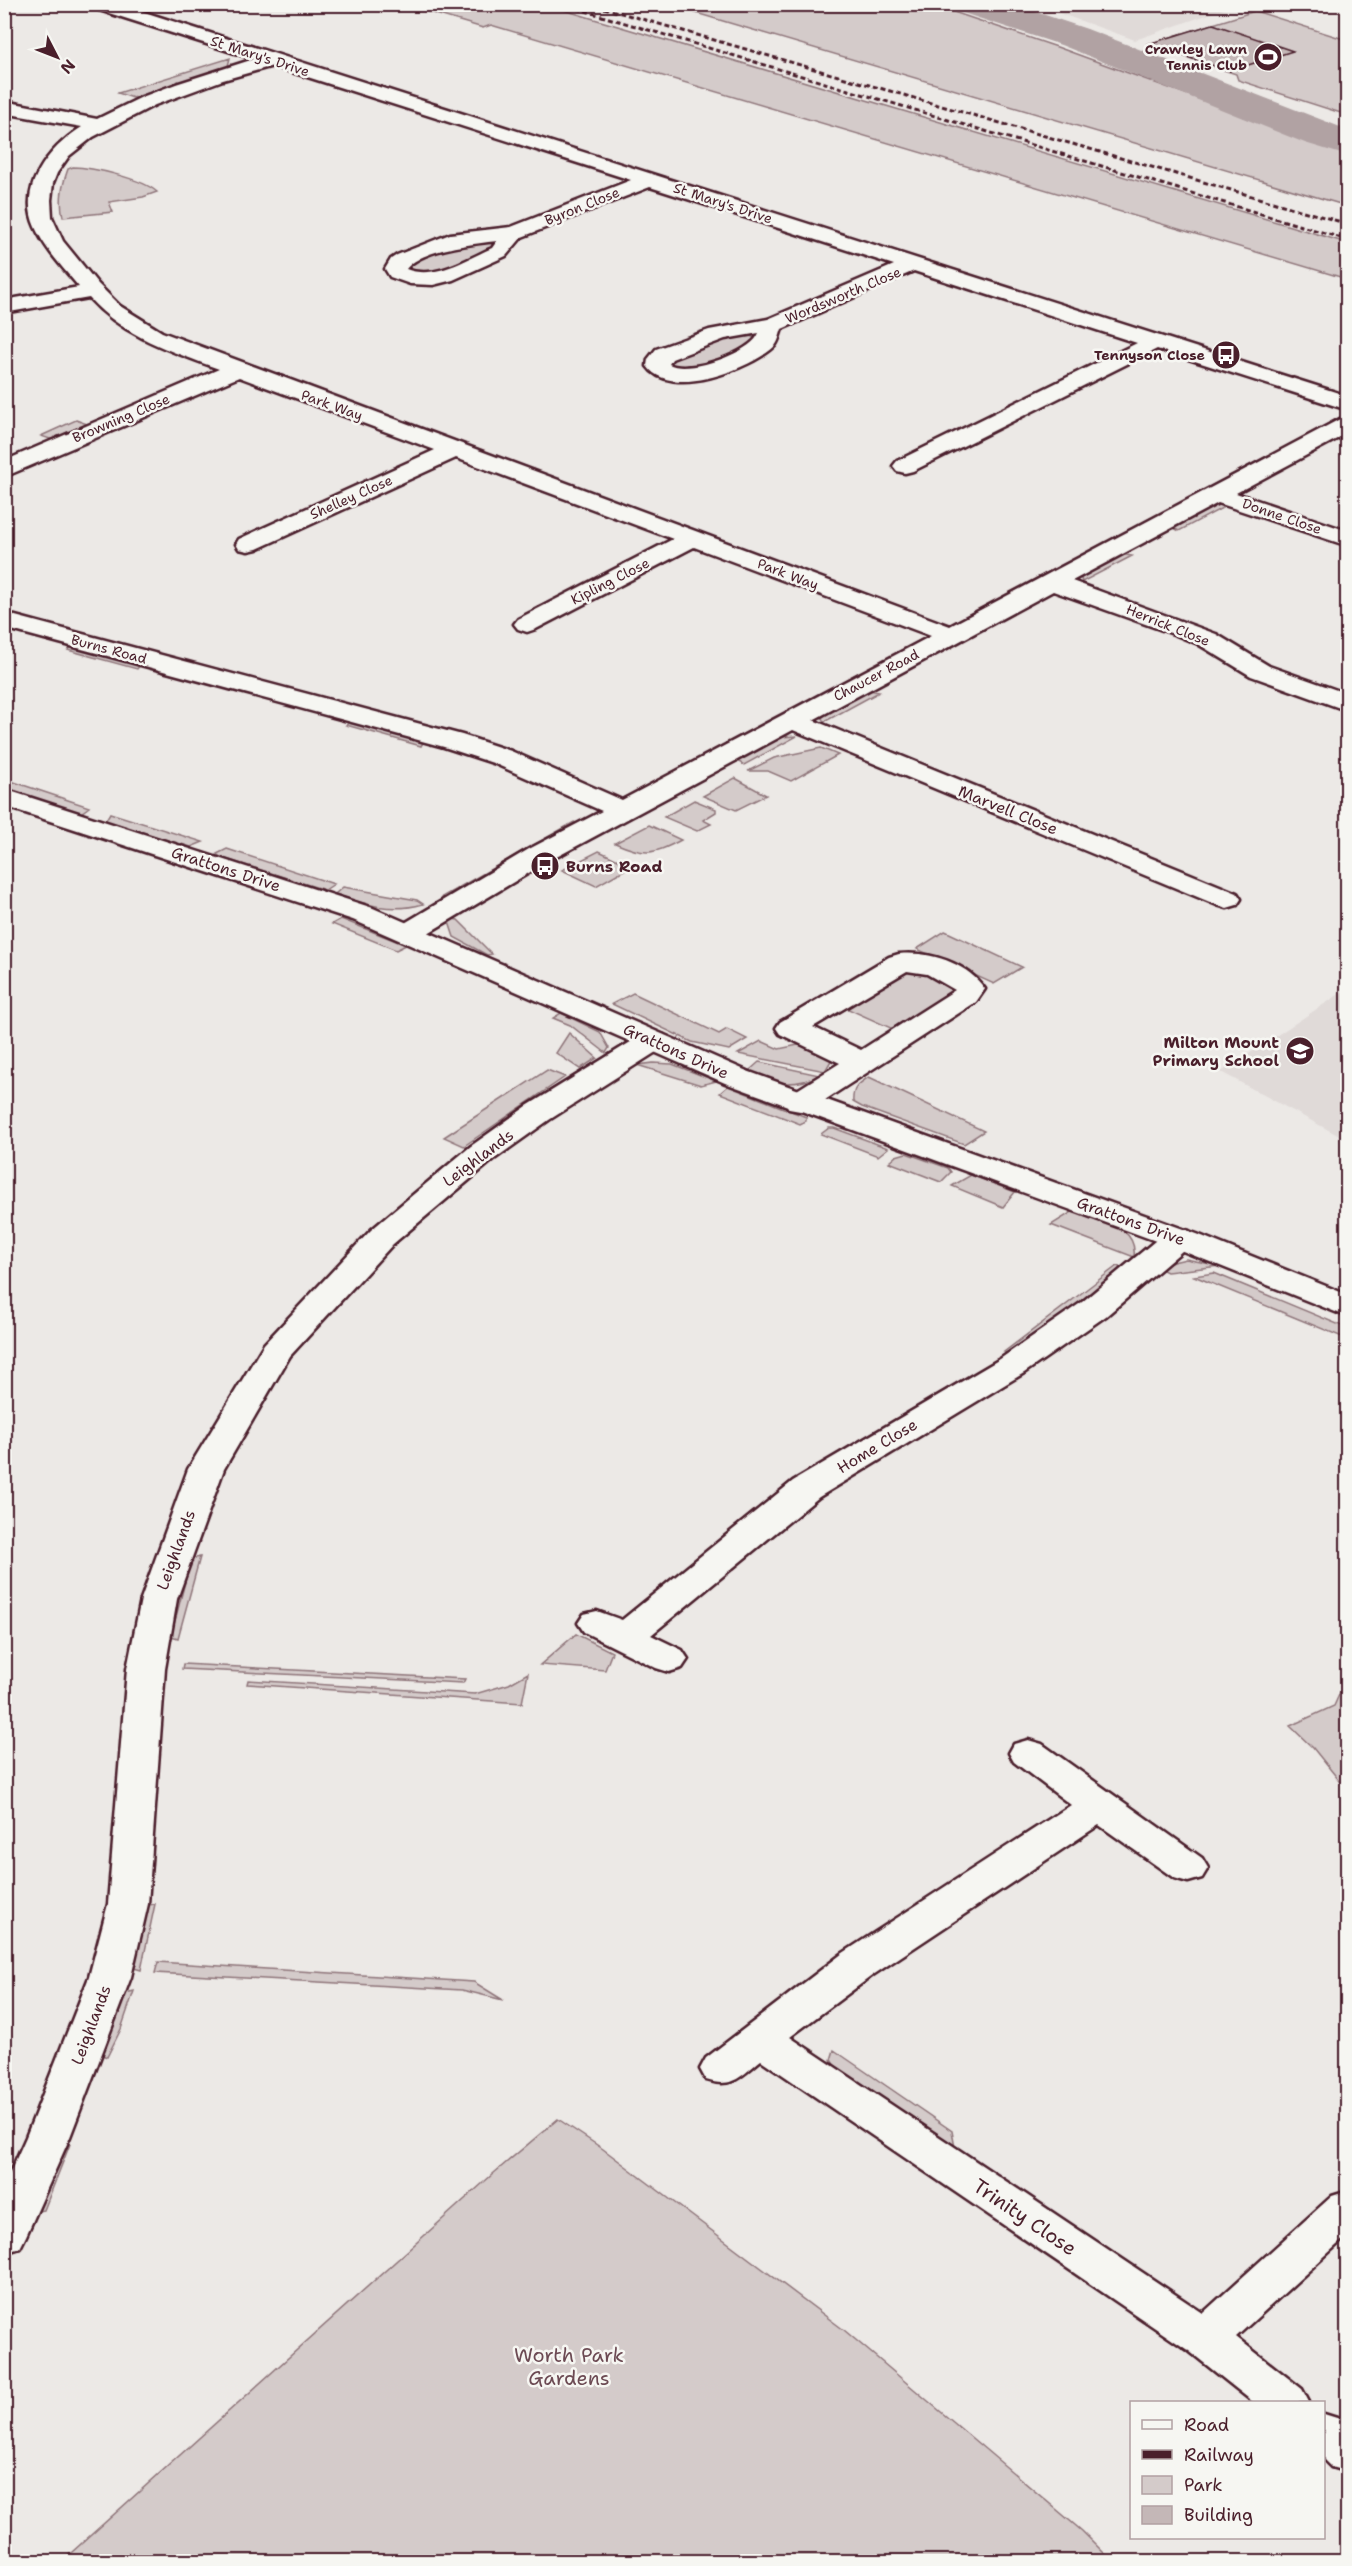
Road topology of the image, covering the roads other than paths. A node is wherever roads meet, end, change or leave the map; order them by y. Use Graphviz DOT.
graph roads {
  1 [pos="99,4"];
  2 [pos="272,60"];
  3 [pos="4,107"];
  4 [pos="101,125"];
  5 [pos="649,180"];
  6 [pos="515,233"];
  7 [pos="914,264"];
  8 [pos="93,291"];
  9 [pos="4,307"];
  10 [pos="772,326"];
  11 [pos="1155,342"];
  12 [pos="238,369"];
  13 [pos="1347,403"];
  14 [pos="1347,424"];
  15 [pos="454,450"];
  16 [pos="905,466"];
  17 [pos="4,470"];
  18 [pos="1216,494"];
  19 [pos="694,538"];
  20 [pos="1347,539"];
  21 [pos="248,544"];
  22 [pos="1051,582"];
  23 [pos="4,620"];
  24 [pos="527,624"];
  25 [pos="951,635"];
  26 [pos="1347,703"];
  27 [pos="790,720"];
  28 [pos="4,797"];
  29 [pos="623,810"];
  30 [pos="1227,899"];
  31 [pos="408,933"];
  32 [pos="653,1041"];
  33 [pos="862,1062"];
  34 [pos="800,1102"];
  35 [pos="1178,1238"];
  36 [pos="1347,1307"];
  37 [pos="669,1659"];
  38 [pos="1028,1753"];
  39 [pos="1099,1806"];
  40 [pos="1188,1868"];
  41 [pos="760,2038"];
  42 [pos="721,2069"];
  43 [pos="1347,2208"];
  44 [pos="4,2236"];
  45 [pos="1205,2338"];
  46 [pos="1284,2401"];
  47 [pos="1325,2435"];
  48 [pos="1347,2453"];
  1 -- 2 [label="street, St Mary's Drive"];
  2 -- 4 [label="street, Park Way"];
  2 -- 5 [label="street, St Mary's Drive"];
  3 -- 4 [label="street"];
  4 -- 8 [label="street, Park Way"];
  5 -- 6 [label="street, Byron Close"];
  5 -- 7 [label="street, St Mary's Drive"];
  6 -- 6 [label="street, Byron Close"];
  7 -- 10 [label="street, Wordsworth Close"];
  7 -- 11 [label="street, St Mary's Drive"];
  8 -- 9 [label="street"];
  8 -- 12 [label="street, Park Way"];
  11 -- 13 [label="street, St Mary's Drive"];
  11 -- 16 [label="street"];
  12 -- 15 [label="street, Park Way"];
  12 -- 17 [label="street, Browning Close"];
  14 -- 18 [label="street, Chaucer Road"];
  15 -- 19 [label="street, Park Way"];
  15 -- 21 [label="street, Shelley Close"];
  18 -- 20 [label="street, Donne Close"];
  18 -- 22 [label="street, Chaucer Road"];
  19 -- 24 [label="street, Kipling Close"];
  19 -- 25 [label="street, Park Way"];
  22 -- 25 [label="street, Chaucer Road"];
  22 -- 26 [label="street, Herrick Close"];
  23 -- 29 [label="street, Burns Road"];
  25 -- 27 [label="street, Chaucer Road"];
  27 -- 29 [label="street, Chaucer Road"];
  27 -- 30 [label="street, Marvell Close"];
  28 -- 31 [label="street, Grattons Drive"];
  29 -- 31 [label="street, Chaucer Road"];
  31 -- 32 [label="street, Grattons Drive"];
  32 -- 34 [label="street, Grattons Drive"];
  32 -- 44 [label="street, Leighlands"];
  33 -- 33 [label="street"];
  33 -- 34 [label="street"];
  34 -- 35 [label="street, Grattons Drive"];
  35 -- 36 [label="street, Grattons Drive"];
  35 -- 37 [label="street, Home Close"];
  38 -- 39 [label="street"];
  39 -- 40 [label="street"];
  39 -- 41 [label="street"];
  41 -- 42 [label="street"];
  41 -- 45 [label="street, Trinity Close"];
  43 -- 45 [label="street"];
  45 -- 46 [label="street, Trinity Close"];
  47 -- 48 [label="street"];
}
